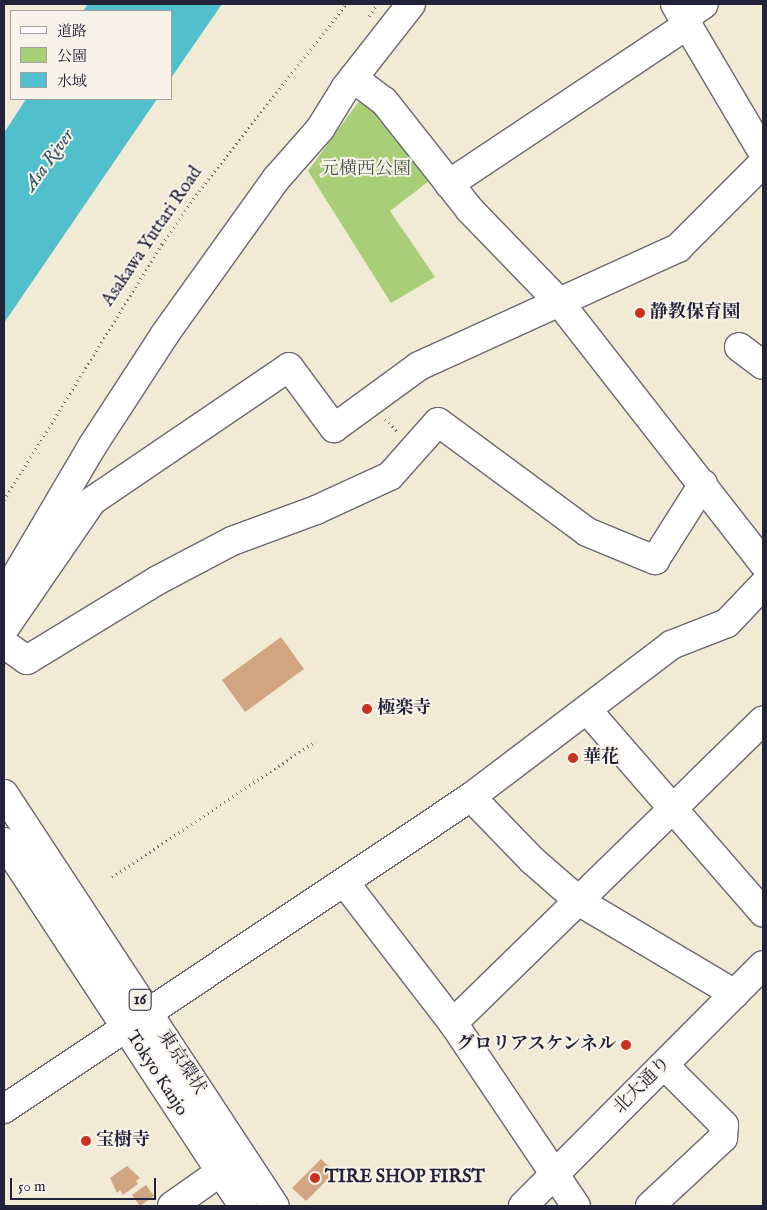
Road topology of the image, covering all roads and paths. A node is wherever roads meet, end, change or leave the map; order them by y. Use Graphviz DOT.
graph roads {
  1 [pos="346,4"];
  2 [pos="411,4"];
  3 [pos="688,12"];
  4 [pos="353,78"];
  5 [pos="763,153"];
  6 [pos="763,163"];
  7 [pos="449,184"];
  8 [pos="560,303"];
  9 [pos="739,347"];
  10 [pos="763,365"];
  11 [pos="369,402"];
  12 [pos="414,448"];
  13 [pos="703,484"];
  14 [pos="4,500"];
  15 [pos="763,563"];
  16 [pos="757,592"];
  17 [pos="4,596"];
  18 [pos="4,629"];
  19 [pos="4,644"];
  20 [pos="588,711"];
  21 [pos="763,720"];
  22 [pos="316,741"];
  23 [pos="4,794"];
  24 [pos="471,797"];
  25 [pos="674,810"];
  26 [pos="4,842"];
  27 [pos="112,877"];
  28 [pos="344,883"];
  29 [pos="580,902"];
  30 [pos="763,912"];
  31 [pos="763,965"];
  32 [pos="735,994"];
  33 [pos="147,1011"];
  34 [pos="453,1023"];
  35 [pos="125,1027"];
  36 [pos="664,1065"];
  37 [pos="4,1109"];
  38 [pos="242,1156"];
  39 [pos="220,1172"];
  40 [pos="554,1175"];
  41 [pos="172,1206"];
  42 [pos="242,1206"];
  43 [pos="275,1206"];
  44 [pos="523,1206"];
  45 [pos="576,1206"];
  46 [pos="650,1206"];
  1 -- 14 [label="path, Asakawa Yuttari Road"];
  2 -- 4 [label="main road"];
  3 -- 5 [label="main road"];
  3 -- 7 [label="main road"];
  4 -- 7 [label="main road"];
  4 -- 17 [label="main road"];
  6 -- 8 [label="main road"];
  7 -- 8 [label="main road"];
  8 -- 11 [label="main road"];
  8 -- 13 [label="main road"];
  9 -- 10 [label="main road"];
  11 -- 12 [label="path"];
  11 -- 18 [label="main road"];
  12 -- 13 [label="main road"];
  12 -- 19 [label="main road"];
  13 -- 15 [label="main road"];
  16 -- 20 [label="main road"];
  20 -- 24 [label="main road"];
  20 -- 25 [label="main road"];
  21 -- 25 [label="main road"];
  22 -- 27 [label="path"];
  23 -- 33 [label="main road, 東京環状 / 16"];
  24 -- 28 [label="main road"];
  24 -- 29 [label="main road"];
  25 -- 29 [label="main road"];
  25 -- 30 [label="main road"];
  26 -- 35 [label="main road, Tokyo Kanjo / 16"];
  28 -- 33 [label="main road"];
  28 -- 34 [label="main road"];
  29 -- 32 [label="main road"];
  29 -- 34 [label="main road"];
  31 -- 32 [label="main road, 北大通り"];
  32 -- 36 [label="main road, 北大通り"];
  33 -- 35 [label="main road"];
  33 -- 38 [label="main road, 東京環状 / 16"];
  34 -- 40 [label="main road"];
  35 -- 37 [label="main road"];
  35 -- 39 [label="main road, Tokyo Kanjo / 16"];
  36 -- 40 [label="main road, 北大通り"];
  36 -- 46 [label="main road"];
  38 -- 39 [label="main road"];
  38 -- 43 [label="main road, 東京環状 / 16"];
  39 -- 41 [label="main road"];
  39 -- 42 [label="main road, Tokyo Kanjo / 16"];
  40 -- 44 [label="main road, 北大通り"];
  40 -- 45 [label="main road"];
}
